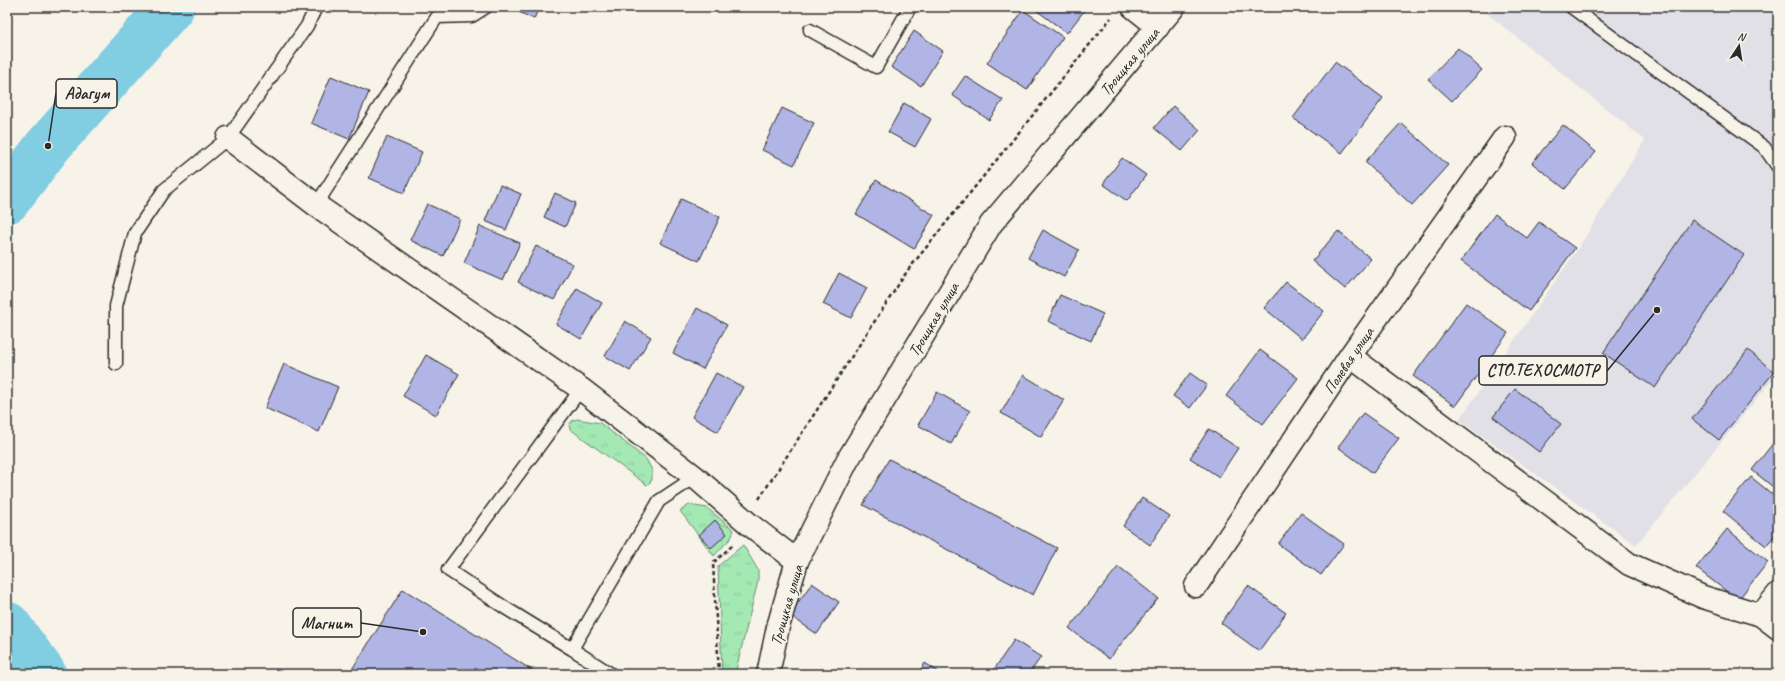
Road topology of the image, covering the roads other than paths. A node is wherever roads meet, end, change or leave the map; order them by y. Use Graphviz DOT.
graph roads {
  1 [pos="316,7"];
  2 [pos="486,7"];
  3 [pos="910,7"];
  4 [pos="1174,7"];
  5 [pos="1571,7"];
  6 [pos="1124,10"];
  7 [pos="1158,27"];
  8 [pos="810,30"];
  9 [pos="1504,137"];
  10 [pos="228,138"];
  11 [pos="1778,167"];
  12 [pos="316,205"];
  13 [pos="1350,356"];
  14 [pos="116,364"];
  15 [pos="581,389"];
  16 [pos="695,477"];
  17 [pos="797,561"];
  18 [pos="1196,586"];
  19 [pos="1778,594"];
  20 [pos="1761,615"];
  21 [pos="1778,628"];
  22 [pos="572,650"];
  23 [pos="611,674"];
  24 [pos="768,674"];
  1 -- 10 [label="lane"];
  2 -- 12 [label="lane"];
  3 -- 8 [label="lane"];
  4 -- 7 [label="street, Троицкая улица"];
  5 -- 11 [label="lane"];
  6 -- 7 [label="street"];
  7 -- 17 [label="street, Троицкая улица"];
  9 -- 13 [label="street, Полевая улица"];
  10 -- 12 [label="street"];
  10 -- 14 [label="lane"];
  12 -- 15 [label="street"];
  13 -- 18 [label="street, Полевая улица"];
  13 -- 20 [label="street"];
  15 -- 16 [label="street"];
  15 -- 22 [label="lane"];
  16 -- 17 [label="street"];
  16 -- 22 [label="lane"];
  17 -- 24 [label="street, Троицкая улица"];
  19 -- 20 [label="street"];
  20 -- 21 [label="street"];
  22 -- 23 [label="lane"];
}
